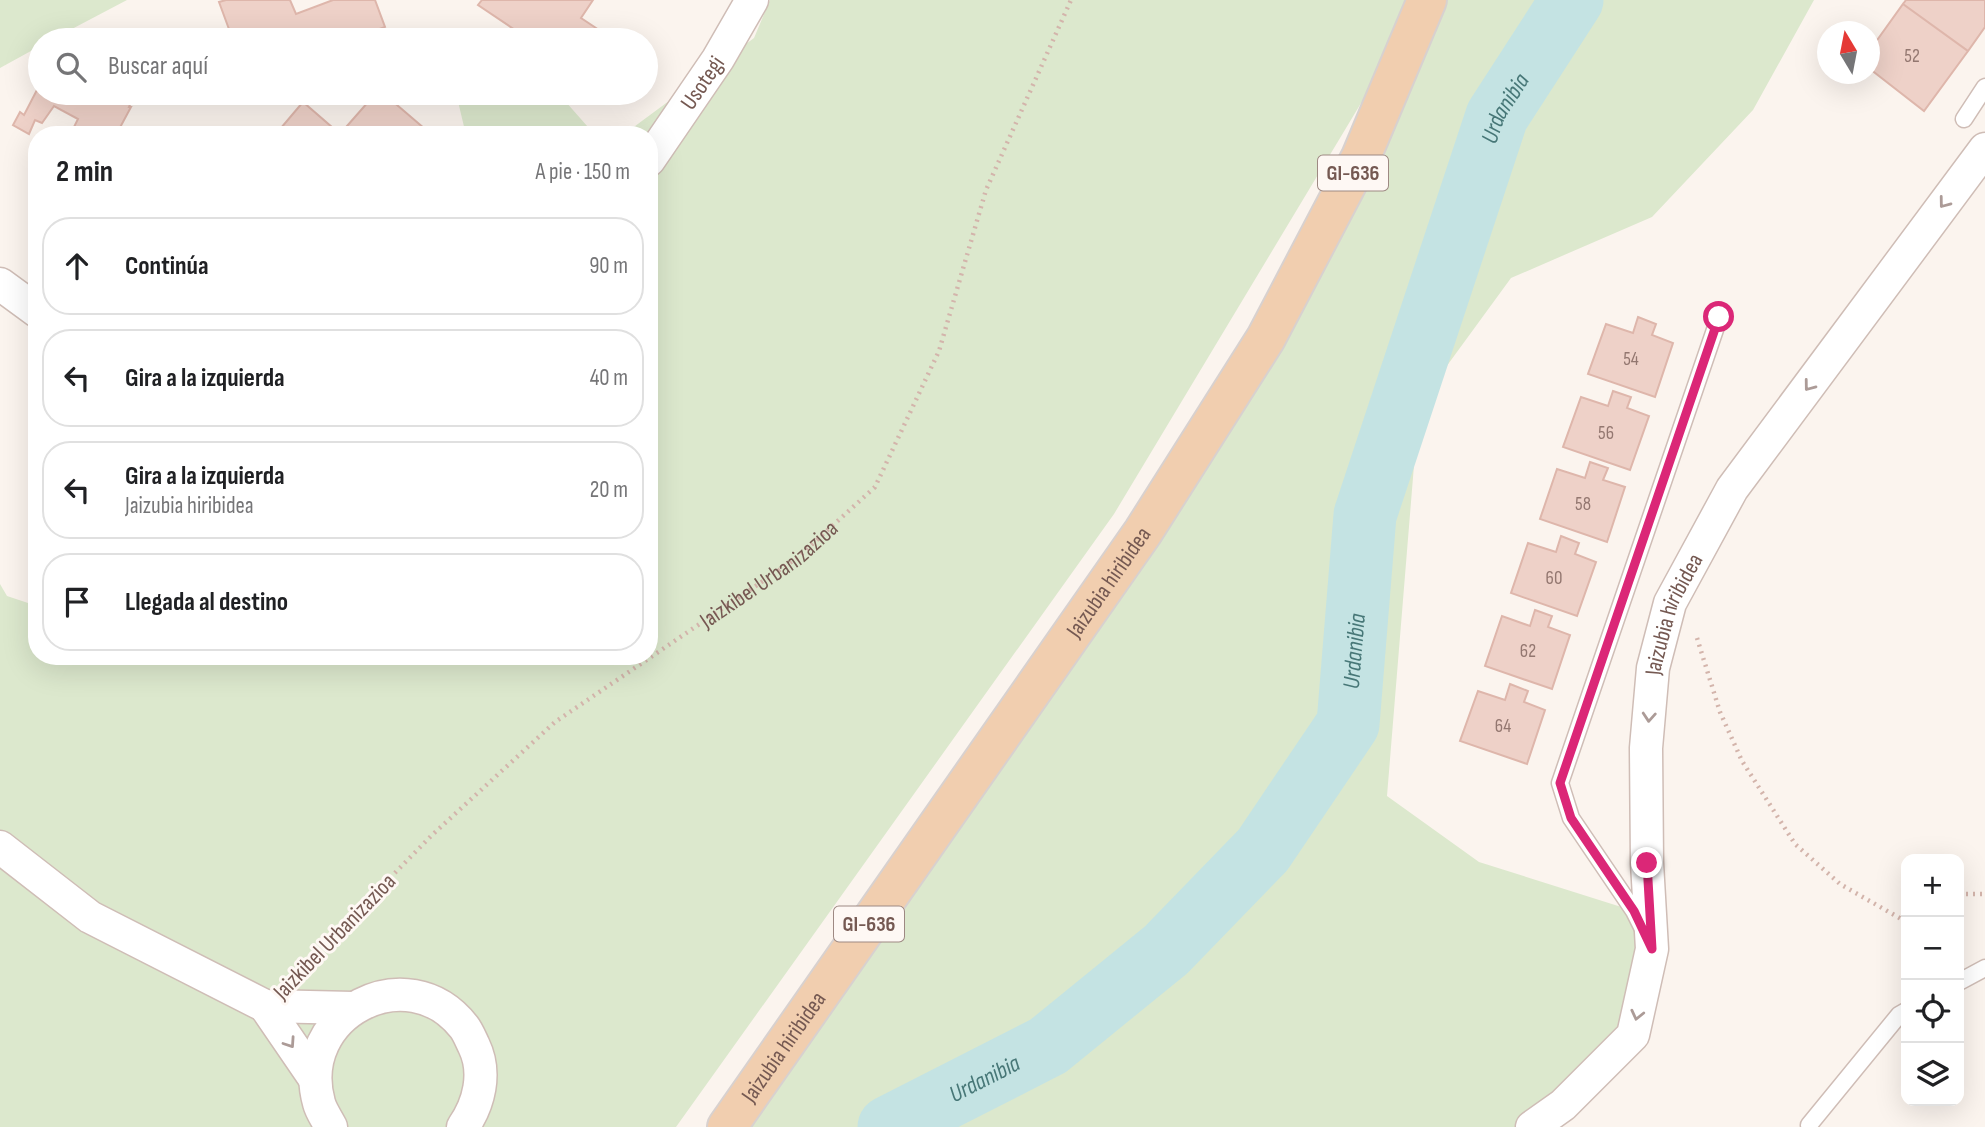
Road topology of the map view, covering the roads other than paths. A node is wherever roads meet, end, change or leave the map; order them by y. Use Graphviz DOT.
graph roads {
  1 [pos="752,0"];
  2 [pos="1427,0"];
  3 [pos="1985,87"];
  4 [pos="1964,119"];
  5 [pos="658,147"];
  6 [pos="1985,149"];
  7 [pos="0,284"];
  8 [pos="28,304"];
  9 [pos="1719,317"];
  10 [pos="0,846"];
  11 [pos="1652,949"];
  12 [pos="1985,968"];
  13 [pos="1963,980"];
  14 [pos="265,1006"];
  15 [pos="353,1008"];
  16 [pos="1901,1014"];
  17 [pos="315,1079"];
  18 [pos="1809,1125"];
  19 [pos="331,1127"];
  20 [pos="463,1127"];
  21 [pos="727,1127"];
  22 [pos="1532,1127"];
  1 -- 5 [label="street, Usotegi"];
  2 -- 21 [label="main road, Jaizubia hiribidea / GI-636"];
  3 -- 4 [label="lane"];
  6 -- 11 [label="street, Jaizubia hiribidea, one-way"];
  7 -- 8 [label="street"];
  9 -- 11 [label="lane"];
  10 -- 14 [label="street, Jaizkibel Urbanizazioa"];
  11 -- 22 [label="street, Jaizubia hiribidea, one-way"];
  12 -- 13 [label="lane"];
  14 -- 15 [label="street, Jaizkibel Urbanizazioa"];
  14 -- 17 [label="street, Jaizkibel Urbanizazioa, one-way"];
  15 -- 17 [label="street"];
  15 -- 20 [label="street"];
  16 -- 18 [label="lane"];
  17 -- 19 [label="street"];
}
